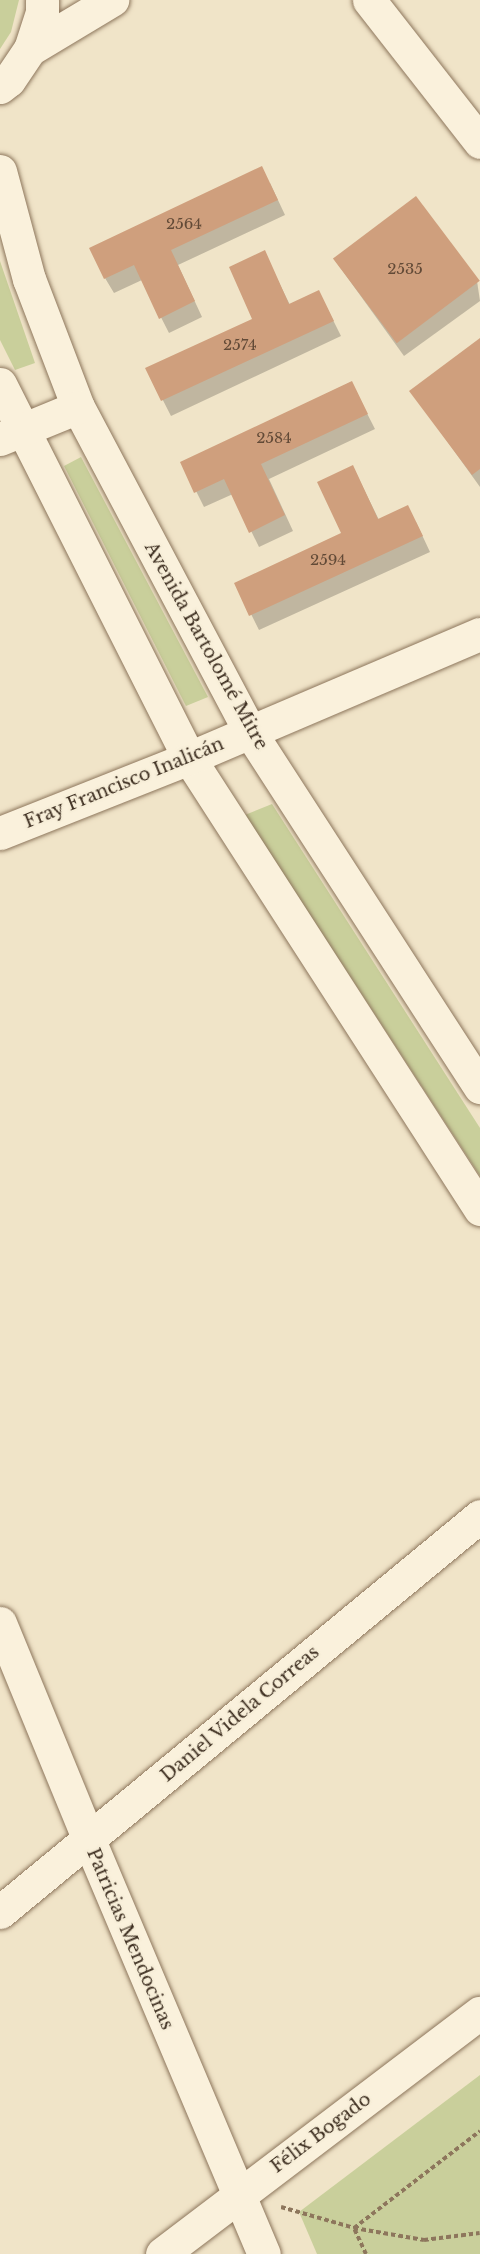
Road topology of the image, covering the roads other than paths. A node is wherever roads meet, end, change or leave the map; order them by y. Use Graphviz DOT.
graph roads {
  1 [pos="42,0"];
  2 [pos="112,0"];
  3 [pos="369,0"];
  4 [pos="30,49"];
  5 [pos="3,91"];
  6 [pos="480,142"];
  7 [pos="0,171"];
  8 [pos="0,384"];
  9 [pos="78,407"];
  10 [pos="12,434"];
  11 [pos="480,634"];
  12 [pos="250,732"];
  13 [pos="189,758"];
  14 [pos="0,833"];
  15 [pos="480,1087"];
  16 [pos="480,1209"];
  17 [pos="480,1516"];
  18 [pos="0,1623"];
  19 [pos="89,1840"];
  20 [pos="0,1912"];
  21 [pos="480,2013"];
  22 [pos="238,2195"];
  23 [pos="162,2254"];
  24 [pos="264,2254"];
  1 -- 4 [label="street"];
  2 -- 4 [label="street"];
  3 -- 6 [label="street"];
  4 -- 5 [label="street"];
  7 -- 9 [label="street, Avenida Bartolomé Mitre"];
  8 -- 10 [label="street"];
  9 -- 10 [label="street"];
  9 -- 12 [label="street, Avenida Bartolomé Mitre"];
  10 -- 13 [label="street"];
  11 -- 12 [label="street, Fray Francisco Inalicán"];
  12 -- 13 [label="street, Fray Francisco Inalicán"];
  12 -- 15 [label="street, Avenida Bartolomé Mitre"];
  13 -- 14 [label="street, Fray Francisco Inalicán"];
  13 -- 16 [label="street"];
  17 -- 19 [label="street, Daniel Videla Correas"];
  18 -- 19 [label="street, Patricias Mendocinas"];
  19 -- 20 [label="street, Daniel Videla Correas"];
  19 -- 22 [label="street, Patricias Mendocinas"];
  21 -- 22 [label="street, Félix Bogado"];
  22 -- 23 [label="street, Félix Bogado"];
  22 -- 24 [label="street, Patricias Mendocinas"];
}
